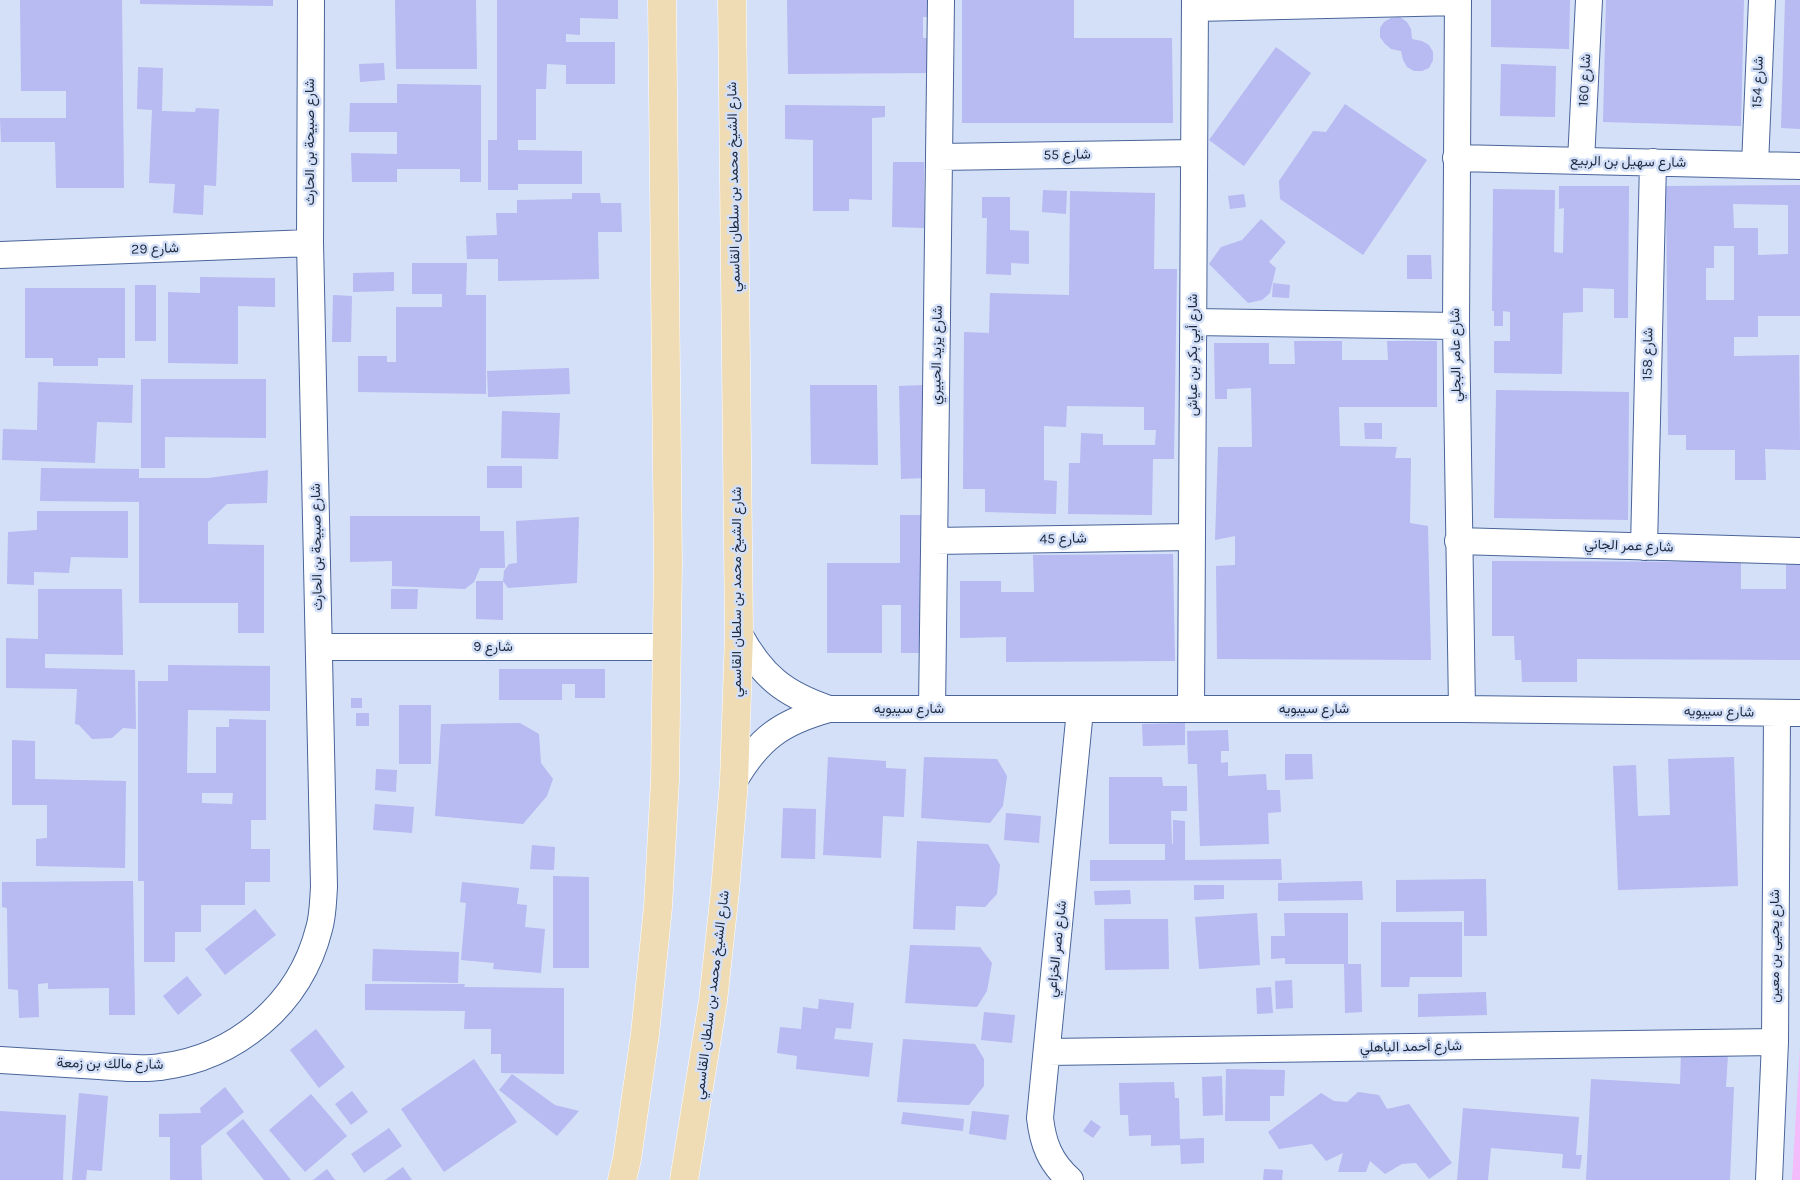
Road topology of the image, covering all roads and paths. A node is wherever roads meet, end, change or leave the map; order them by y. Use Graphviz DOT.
graph roads {
  1 [pos="311,0"];
  2 [pos="662,0"];
  3 [pos="732,0"];
  4 [pos="941,0"];
  5 [pos="1589,0"];
  6 [pos="1762,0"];
  7 [pos="1458,1"];
  8 [pos="1195,4"];
  9 [pos="1194,153"];
  10 [pos="939,157"];
  11 [pos="1456,158"];
  12 [pos="1581,160"];
  13 [pos="1652,162"];
  14 [pos="1755,165"];
  15 [pos="1800,166"];
  16 [pos="310,243"];
  17 [pos="0,255"];
  18 [pos="1194,322"];
  19 [pos="1456,326"];
  20 [pos="1192,537"];
  21 [pos="934,540"];
  22 [pos="1458,541"];
  23 [pos="1644,546"];
  24 [pos="1800,551"];
  25 [pos="739,634"];
  26 [pos="319,646"];
  27 [pos="667,646"];
  28 [pos="829,709"];
  29 [pos="1191,709"];
  30 [pos="1462,709"];
  31 [pos="932,710"];
  32 [pos="1080,710"];
  33 [pos="1788,713"];
  34 [pos="734,781"];
  35 [pos="1774,1042"];
  36 [pos="218,1052"];
  37 [pos="1047,1052"];
  38 [pos="0,1060"];
  39 [pos="620,1173"];
  40 [pos="684,1180"];
  41 [pos="1070,1180"];
  42 [pos="1769,1180"];
  1 -- 16 [label="street, شارع صبيحة بن الحارث"];
  2 -- 27 [label="main road"];
  3 -- 25 [label="main road, شارع الشيخ محمد بن سلطان القاسمي"];
  4 -- 10 [label="street, شارع يزيد الحبيري"];
  5 -- 12 [label="street, شارع 160"];
  6 -- 14 [label="street, شارع 154"];
  7 -- 8 [label="street"];
  7 -- 11 [label="street, شارع عامر البجلي"];
  8 -- 9 [label="street, شارع أبي بكر بن عياش"];
  9 -- 10 [label="street, شارع 55"];
  9 -- 18 [label="street, شارع أبي بكر بن عياش"];
  10 -- 21 [label="street, شارع يزيد الحبيري"];
  11 -- 12 [label="street, شارع سهيل بن الربيع"];
  11 -- 19 [label="street, شارع عامر البجلي"];
  12 -- 13 [label="street, شارع سهيل بن الربيع"];
  13 -- 14 [label="street, شارع سهيل بن الربيع"];
  13 -- 23 [label="street, شارع 158"];
  14 -- 15 [label="street, شارع سهيل بن الربيع"];
  16 -- 17 [label="street, شارع 29"];
  16 -- 26 [label="street, شارع صبيحة بن الحارث"];
  18 -- 19 [label="street"];
  18 -- 20 [label="street, شارع أبي بكر بن عياش"];
  19 -- 22 [label="street, شارع عامر البجلي"];
  20 -- 21 [label="street, شارع 45"];
  20 -- 29 [label="street, شارع أبي بكر بن عياش"];
  21 -- 31 [label="street, شارع يزيد الحبيري"];
  22 -- 23 [label="street, شارع عمر الجاني"];
  22 -- 30 [label="street, شارع عامر البجلي"];
  23 -- 24 [label="street, شارع عمر الجاني"];
  25 -- 28 [label="street, شارع سيبويه"];
  25 -- 34 [label="main road, شارع الشيخ محمد بن سلطان القاسمي"];
  26 -- 27 [label="street, شارع 9"];
  26 -- 36 [label="street, شارع صبيحة بن الحارث"];
  27 -- 39 [label="main road"];
  28 -- 31 [label="street, شارع سيبويه"];
  28 -- 34 [label="street, شارع سيبويه"];
  29 -- 30 [label="street, شارع سيبويه"];
  29 -- 32 [label="street, شارع سيبويه"];
  30 -- 33 [label="street, شارع سيبويه"];
  31 -- 32 [label="street, شارع سيبويه"];
  32 -- 37 [label="street, شارع نصر الخزاعي"];
  33 -- 35 [label="street, شارع يحيى بن معين"];
  34 -- 40 [label="main road, شارع الشيخ محمد بن سلطان القاسمي"];
  35 -- 37 [label="street, شارع أحمد الباهلي"];
  35 -- 42 [label="street, شارع يحيى بن معين"];
  36 -- 38 [label="street, شارع مالك بن زمعة"];
  37 -- 41 [label="street, شارع نصر الخزاعي"];
}
